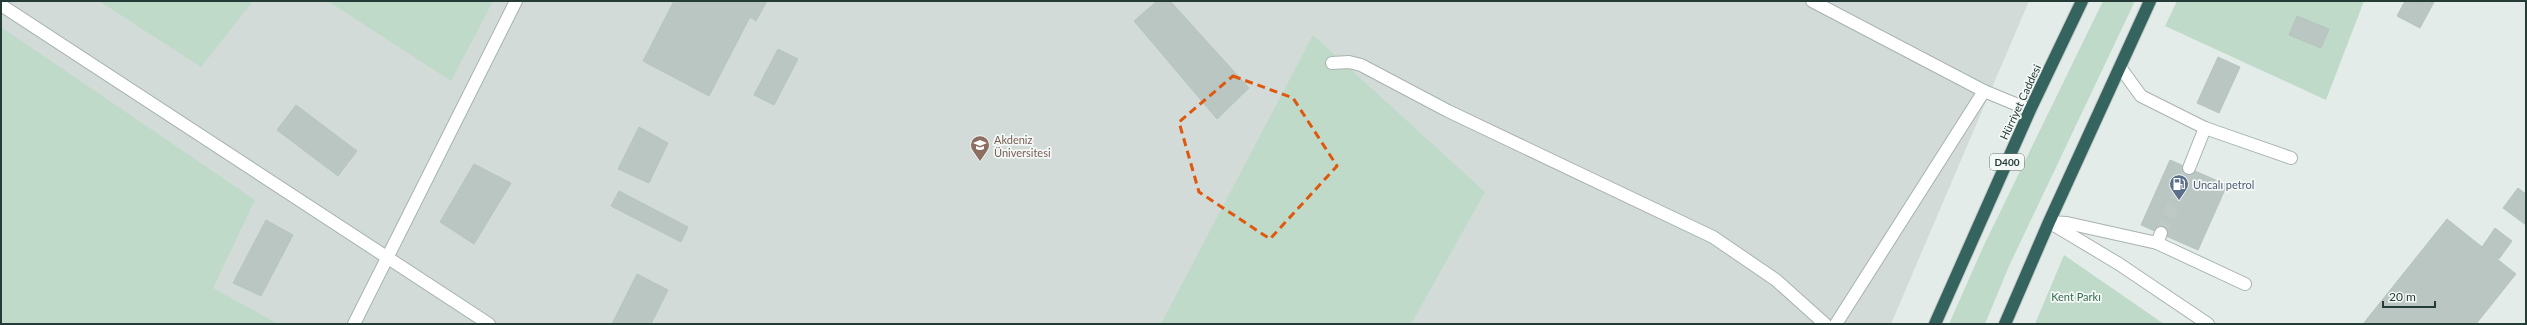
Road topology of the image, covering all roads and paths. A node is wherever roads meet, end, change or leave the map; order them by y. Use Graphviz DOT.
graph roads {
  1 [pos="516,1"];
  2 [pos="1812,1"];
  3 [pos="2082,1"];
  4 [pos="2150,1"];
  5 [pos="1,5"];
  6 [pos="1332,63"];
  7 [pos="2120,67"];
  8 [pos="1984,91"];
  9 [pos="2030,110"];
  10 [pos="2205,128"];
  11 [pos="2291,158"];
  12 [pos="2189,168"];
  13 [pos="2049,222"];
  14 [pos="388,258"];
  15 [pos="2245,284"];
  16 [pos="354,324"];
  17 [pos="489,324"];
  18 [pos="1825,324"];
  19 [pos="1836,324"];
  20 [pos="1935,324"];
  21 [pos="2005,324"];
  22 [pos="2208,324"];
  1 -- 14 [label="street"];
  2 -- 8 [label="street"];
  3 -- 9 [label="highway, Hürriyet Caddesi / D400"];
  4 -- 7 [label="highway"];
  5 -- 14 [label="street"];
  6 -- 18 [label="street"];
  7 -- 10 [label="street"];
  7 -- 13 [label="highway"];
  8 -- 9 [label="street"];
  8 -- 19 [label="street"];
  9 -- 20 [label="highway, Hürriyet Caddesi / D400"];
  10 -- 11 [label="street"];
  10 -- 12 [label="street"];
  13 -- 15 [label="street"];
  13 -- 21 [label="highway"];
  13 -- 22 [label="street"];
  14 -- 16 [label="street"];
  14 -- 17 [label="street"];
}
